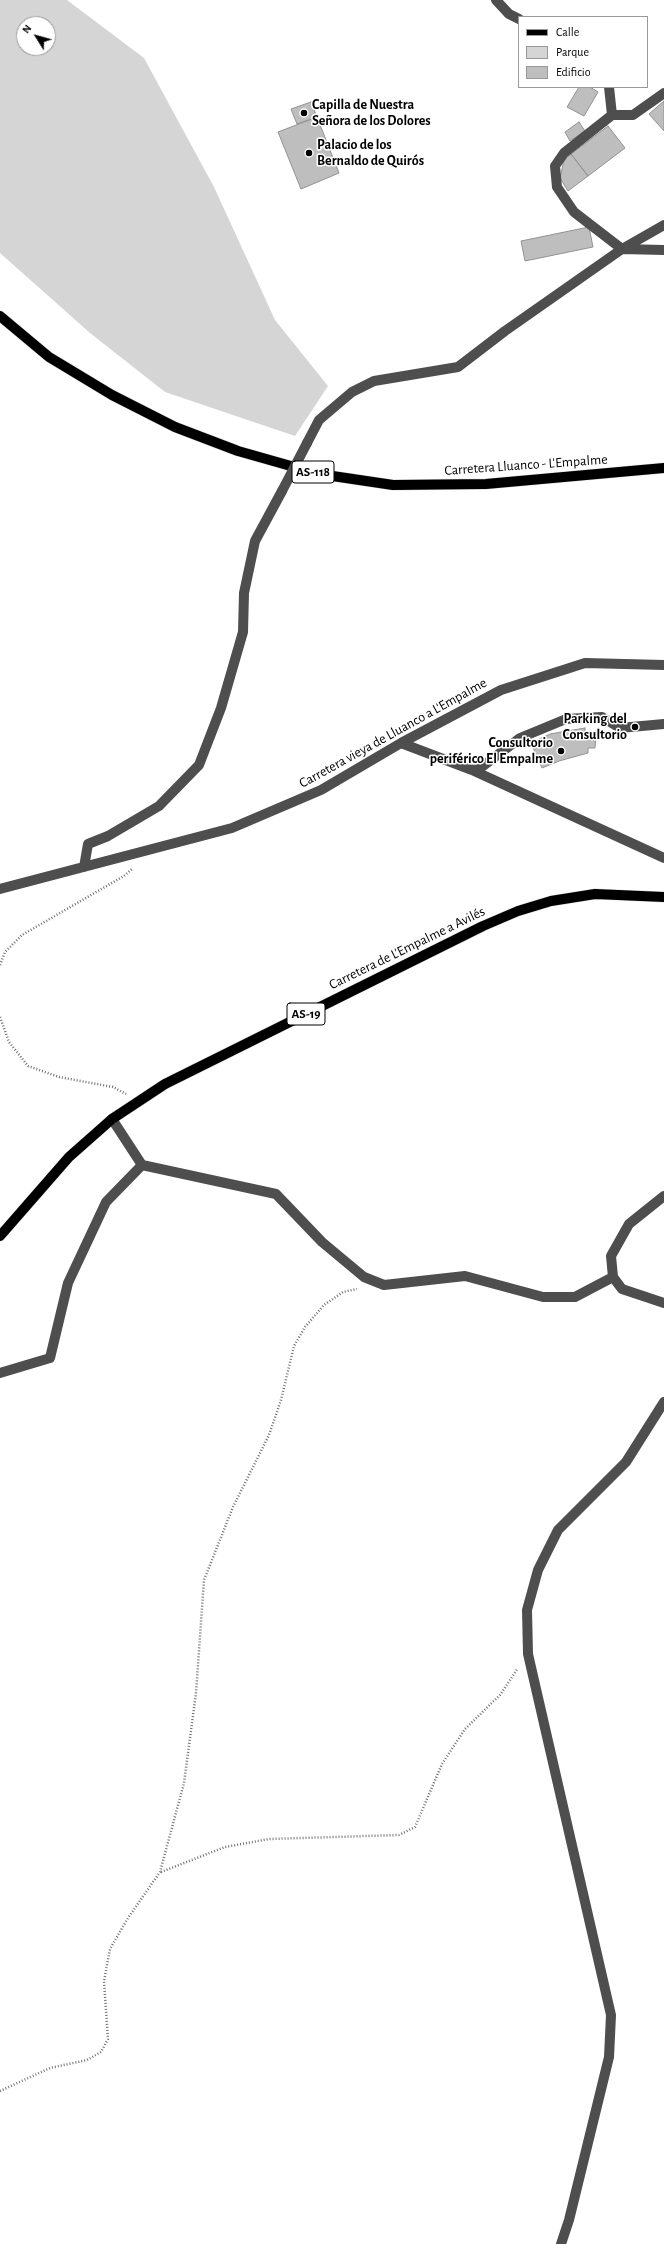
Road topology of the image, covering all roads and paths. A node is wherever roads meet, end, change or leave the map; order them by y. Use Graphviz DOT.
graph roads {
  1 [pos="496,0"];
  2 [pos="518,18"];
  3 [pos="609,88"];
  4 [pos="664,93"];
  5 [pos="612,115"];
  6 [pos="664,225"];
  7 [pos="622,249"];
  8 [pos="664,250"];
  9 [pos="0,316"];
  10 [pos="664,468"];
  11 [pos="664,665"];
  12 [pos="664,724"];
  13 [pos="401,743"];
  14 [pos="472,770"];
  15 [pos="664,858"];
  16 [pos="84,867"];
  17 [pos="135,867"];
  18 [pos="0,889"];
  19 [pos="664,897"];
  20 [pos="0,965"];
  21 [pos="0,1017"];
  22 [pos="139,1101"];
  23 [pos="112,1119"];
  24 [pos="142,1165"];
  25 [pos="664,1196"];
  26 [pos="0,1236"];
  27 [pos="613,1277"];
  28 [pos="384,1284"];
  29 [pos="664,1303"];
  30 [pos="0,1373"];
  31 [pos="664,1402"];
  32 [pos="528,1654"];
  33 [pos="160,1872"];
  34 [pos="0,2091"];
  35 [pos="561,2244"];
  1 -- 2 [label="street"];
  3 -- 5 [label="street"];
  4 -- 5 [label="street"];
  5 -- 7 [label="street"];
  6 -- 7 [label="street"];
  7 -- 8 [label="street"];
  7 -- 16 [label="street, bridge"];
  9 -- 10 [label="main road, Carretera Lluanco - L'Empalme / AS-118"];
  11 -- 13 [label="street, Carretera vieya de Lluanco a L'Empalme"];
  12 -- 14 [label="street"];
  13 -- 14 [label="street"];
  13 -- 16 [label="street, Carretera vieya de Lluanco a L'Empalme"];
  14 -- 15 [label="street"];
  16 -- 18 [label="street, Carretera vieya de Lluanco a L'Empalme"];
  17 -- 20 [label="path"];
  19 -- 22 [label="main road, Carretera de L'Empalme a Avilés / AS-19"];
  21 -- 22 [label="path"];
  22 -- 23 [label="main road, Carretera de L'Empalme a Avilés / AS-19"];
  23 -- 24 [label="street"];
  23 -- 26 [label="main road, Carretera de L'Empalme a Avilés / AS-19"];
  24 -- 28 [label="street"];
  24 -- 30 [label="street"];
  25 -- 27 [label="street"];
  27 -- 28 [label="street"];
  27 -- 29 [label="street"];
  28 -- 33 [label="path"];
  31 -- 32 [label="street"];
  32 -- 33 [label="path"];
  32 -- 35 [label="street"];
  33 -- 34 [label="path"];
}
